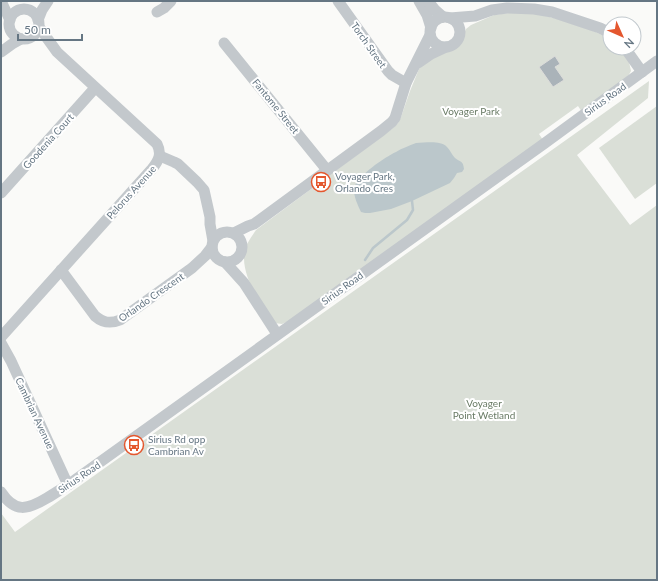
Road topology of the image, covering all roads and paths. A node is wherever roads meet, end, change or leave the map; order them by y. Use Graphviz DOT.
graph roads {
  1 [pos="1,1"];
  2 [pos="5,1"];
  3 [pos="42,1"];
  4 [pos="48,1"];
  5 [pos="171,1"];
  6 [pos="338,1"];
  7 [pos="419,1"];
  8 [pos="428,1"];
  9 [pos="554,6"];
  10 [pos="23,10"];
  11 [pos="157,12"];
  12 [pos="475,16"];
  13 [pos="446,17"];
  14 [pos="9,23"];
  15 [pos="38,23"];
  16 [pos="602,29"];
  17 [pos="431,31"];
  18 [pos="460,32"];
  19 [pos="25,39"];
  20 [pos="224,43"];
  21 [pos="1,47"];
  22 [pos="446,47"];
  23 [pos="1,52"];
  24 [pos="57,52"];
  25 [pos="631,56"];
  26 [pos="657,61"];
  27 [pos="414,66"];
  28 [pos="642,72"];
  29 [pos="406,83"];
  30 [pos="95,88"];
  31 [pos="160,156"];
  32 [pos="328,170"];
  33 [pos="1,193"];
  34 [pos="210,217"];
  35 [pos="254,224"];
  36 [pos="229,232"];
  37 [pos="212,244"];
  38 [pos="242,244"];
  39 [pos="239,256"];
  40 [pos="222,260"];
  41 [pos="192,268"];
  42 [pos="61,270"];
  43 [pos="244,283"];
  44 [pos="277,334"];
  45 [pos="1,337"];
  46 [pos="1,342"];
  47 [pos="68,485"];
  48 [pos="1,492"];
  1 -- 14 [label="street"];
  2 -- 10 [label="street"];
  3 -- 10 [label="street"];
  4 -- 15 [label="street"];
  5 -- 11 [label="street"];
  6 -- 29 [label="street, Torch Street"];
  7 -- 17 [label="street"];
  8 -- 13 [label="street"];
  9 -- 12 [label="street"];
  9 -- 16 [label="street"];
  10 -- 14 [label="street"];
  10 -- 15 [label="street"];
  12 -- 13 [label="street"];
  12 -- 18 [label="street"];
  13 -- 17 [label="street"];
  13 -- 18 [label="street"];
  14 -- 19 [label="street"];
  14 -- 21 [label="street"];
  15 -- 19 [label="street"];
  15 -- 24 [label="street, Pelorus Avenue"];
  17 -- 22 [label="street"];
  17 -- 27 [label="street"];
  18 -- 22 [label="street"];
  19 -- 23 [label="street"];
  19 -- 24 [label="street, Pelorus Avenue"];
  20 -- 32 [label="street, Fantome Street"];
  22 -- 27 [label="street"];
  24 -- 30 [label="street, Pelorus Avenue"];
  25 -- 28 [label="street"];
  26 -- 28 [label="street, Sirius Road"];
  27 -- 29 [label="street"];
  28 -- 44 [label="street, Sirius Road"];
  29 -- 32 [label="street"];
  30 -- 31 [label="street, Pelorus Avenue"];
  30 -- 33 [label="street, Goodenia Court"];
  31 -- 34 [label="street"];
  31 -- 42 [label="street, Pelorus Avenue"];
  32 -- 35 [label="street"];
  34 -- 36 [label="street"];
  34 -- 37 [label="street"];
  35 -- 36 [label="street"];
  35 -- 38 [label="street"];
  36 -- 37 [label="street"];
  36 -- 38 [label="street"];
  37 -- 40 [label="street"];
  37 -- 41 [label="street, Orlando Crescent"];
  38 -- 39 [label="street"];
  39 -- 40 [label="street"];
  39 -- 43 [label="street"];
  40 -- 41 [label="street, Orlando Crescent"];
  40 -- 43 [label="street"];
  41 -- 42 [label="street, Orlando Crescent"];
  42 -- 45 [label="street, Pelorus Avenue"];
  43 -- 44 [label="street"];
  44 -- 47 [label="street, Sirius Road"];
  46 -- 47 [label="street, Cambrian Avenue"];
  47 -- 48 [label="street, Sirius Road"];
}
